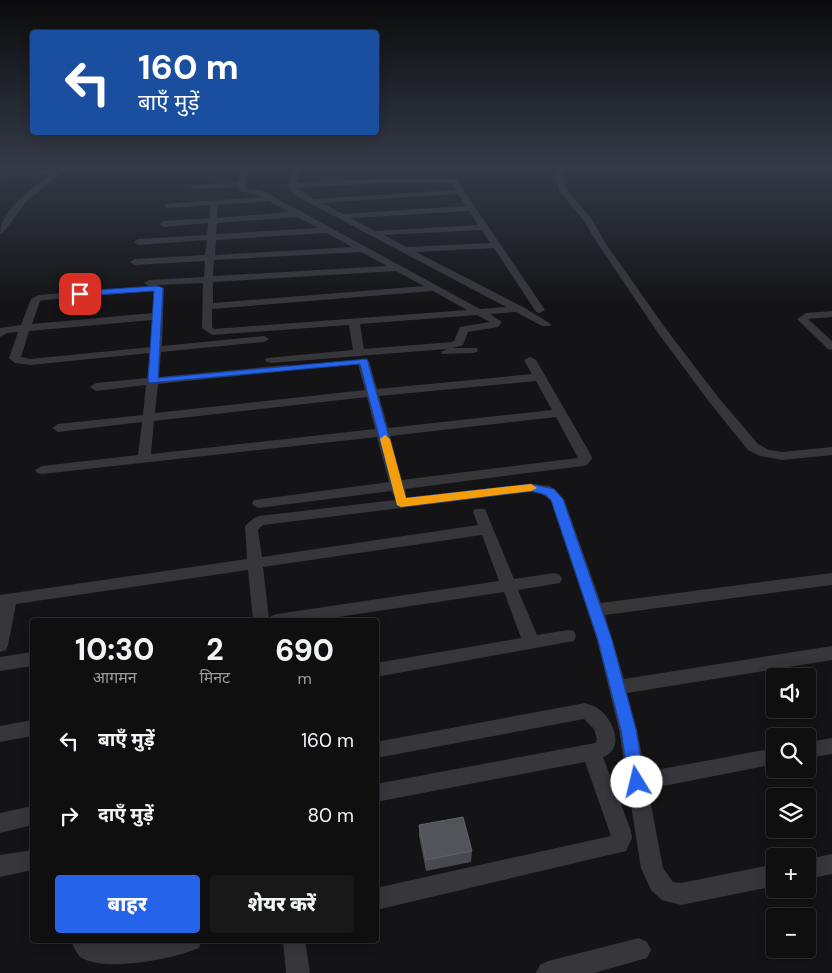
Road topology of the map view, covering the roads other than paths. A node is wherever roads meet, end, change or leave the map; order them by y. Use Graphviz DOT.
graph roads {
  1 [pos="14,211"];
  2 [pos="214,211"];
  3 [pos="295,211"];
  4 [pos="333,211"];
  5 [pos="415,211"];
  6 [pos="472,211"];
  7 [pos="581,211"];
  8 [pos="300,214"];
  9 [pos="342,216"];
  10 [pos="213,220"];
  11 [pos="164,224"];
  12 [pos="483,226"];
  13 [pos="329,230"];
  14 [pos="0,231"];
  15 [pos="375,233"];
  16 [pos="212,238"];
  17 [pos="138,242"];
  18 [pos="496,245"];
  19 [pos="403,248"];
  20 [pos="363,249"];
  21 [pos="211,258"];
  22 [pos="134,262"];
  23 [pos="398,268"];
  24 [pos="208,281"];
  25 [pos="124,284"];
  26 [pos="435,288"];
  27 [pos="208,306"];
  28 [pos="519,309"];
  29 [pos="540,310"];
  30 [pos="480,313"];
  31 [pos="832,314"];
  32 [pos="157,316"];
  33 [pos="354,322"];
  34 [pos="546,324"];
  35 [pos="25,328"];
  36 [pos="1,329"];
  37 [pos="264,339"];
  38 [pos="830,344"];
  39 [pos="156,350"];
  40 [pos="473,350"];
  41 [pos="361,357"];
  42 [pos="271,360"];
  43 [pos="530,360"];
  44 [pos="540,377"];
  45 [pos="153,381"];
  46 [pos="96,387"];
  47 [pos="373,393"];
  48 [pos="560,413"];
  49 [pos="149,418"];
  50 [pos="58,428"];
  51 [pos="384,433"];
  52 [pos="832,451"];
  53 [pos="144,460"];
  54 [pos="42,470"];
  55 [pos="397,485"];
  56 [pos="258,503"];
  57 [pos="401,503"];
  58 [pos="480,512"];
  59 [pos="487,529"];
  60 [pos="254,564"];
  61 [pos="554,579"];
  62 [pos="832,579"];
  63 [pos="509,585"];
  64 [pos="4,600"];
  65 [pos="595,610"];
  66 [pos="261,618"];
  67 [pos="290,618"];
  68 [pos="568,636"];
  69 [pos="531,642"];
  70 [pos="0,645"];
  71 [pos="832,653"];
  72 [pos="30,659"];
  73 [pos="0,664"];
  74 [pos="379,669"];
  75 [pos="617,687"];
  76 [pos="30,728"];
  77 [pos="0,734"];
  78 [pos="832,746"];
  79 [pos="379,749"];
  80 [pos="816,749"];
  81 [pos="591,752"];
  82 [pos="766,758"];
  83 [pos="637,782"];
  84 [pos="379,792"];
  85 [pos="30,816"];
  86 [pos="0,823"];
  87 [pos="30,860"];
  88 [pos="832,864"];
  89 [pos="0,866"];
  90 [pos="816,867"];
  91 [pos="766,877"];
  92 [pos="379,898"];
  93 [pos="84,943"];
  94 [pos="177,943"];
  95 [pos="294,943"];
  96 [pos="639,950"];
  97 [pos="298,973"];
  98 [pos="548,973"];
  1 -- 14 [label="street"];
  2 -- 10 [label="street"];
  3 -- 8 [label="street"];
  4 -- 9 [label="street"];
  5 -- 9 [label="street"];
  6 -- 12 [label="street"];
  7 -- 52 [label="street"];
  8 -- 10 [label="street"];
  8 -- 13 [label="street"];
  9 -- 15 [label="street"];
  10 -- 11 [label="street"];
  10 -- 16 [label="street"];
  12 -- 15 [label="street"];
  12 -- 18 [label="street"];
  13 -- 16 [label="street"];
  13 -- 20 [label="street"];
  15 -- 19 [label="street"];
  16 -- 17 [label="street"];
  16 -- 21 [label="street"];
  18 -- 19 [label="street"];
  18 -- 29 [label="street"];
  19 -- 20 [label="street"];
  19 -- 28 [label="street"];
  20 -- 21 [label="street"];
  20 -- 23 [label="street"];
  21 -- 22 [label="street"];
  21 -- 24 [label="street"];
  23 -- 24 [label="street"];
  23 -- 26 [label="street"];
  24 -- 25 [label="street"];
  24 -- 27 [label="street"];
  26 -- 27 [label="street"];
  26 -- 30 [label="street"];
  27 -- 33 [label="street"];
  28 -- 30 [label="street"];
  28 -- 34 [label="street"];
  30 -- 33 [label="street"];
  30 -- 41 [label="street"];
  31 -- 38 [label="street"];
  32 -- 35 [label="street"];
  32 -- 35 [label="street"];
  32 -- 39 [label="street"];
  33 -- 41 [label="street"];
  35 -- 36 [label="street"];
  35 -- 39 [label="street"];
  37 -- 39 [label="street"];
  39 -- 45 [label="street"];
  40 -- 41 [label="street"];
  41 -- 42 [label="street"];
  41 -- 45 [label="street"];
  41 -- 47 [label="street"];
  43 -- 44 [label="street"];
  44 -- 47 [label="street"];
  44 -- 48 [label="street"];
  45 -- 46 [label="street"];
  45 -- 49 [label="street"];
  47 -- 49 [label="street"];
  47 -- 51 [label="street"];
  48 -- 51 [label="street"];
  48 -- 55 [label="street"];
  49 -- 50 [label="street"];
  49 -- 53 [label="street"];
  51 -- 53 [label="street"];
  51 -- 55 [label="street"];
  53 -- 54 [label="street"];
  55 -- 56 [label="street"];
  55 -- 57 [label="street"];
  57 -- 60 [label="street"];
  57 -- 65 [label="street"];
  58 -- 59 [label="street"];
  59 -- 60 [label="street"];
  59 -- 63 [label="street"];
  60 -- 64 [label="street"];
  60 -- 66 [label="street"];
  61 -- 63 [label="street"];
  62 -- 65 [label="street"];
  63 -- 67 [label="street"];
  63 -- 69 [label="street"];
  64 -- 70 [label="street"];
  65 -- 75 [label="street"];
  68 -- 69 [label="street"];
  69 -- 74 [label="street"];
  71 -- 75 [label="street"];
  72 -- 73 [label="street"];
  75 -- 83 [label="street"];
  76 -- 77 [label="street"];
  78 -- 80 [label="street"];
  79 -- 81 [label="street"];
  81 -- 84 [label="street"];
  81 -- 92 [label="street"];
  82 -- 83 [label="street"];
  83 -- 91 [label="street"];
  85 -- 86 [label="street"];
  87 -- 89 [label="street"];
  88 -- 90 [label="street"];
  93 -- 94 [label="street"];
  95 -- 97 [label="street"];
  96 -- 98 [label="street"];
}
